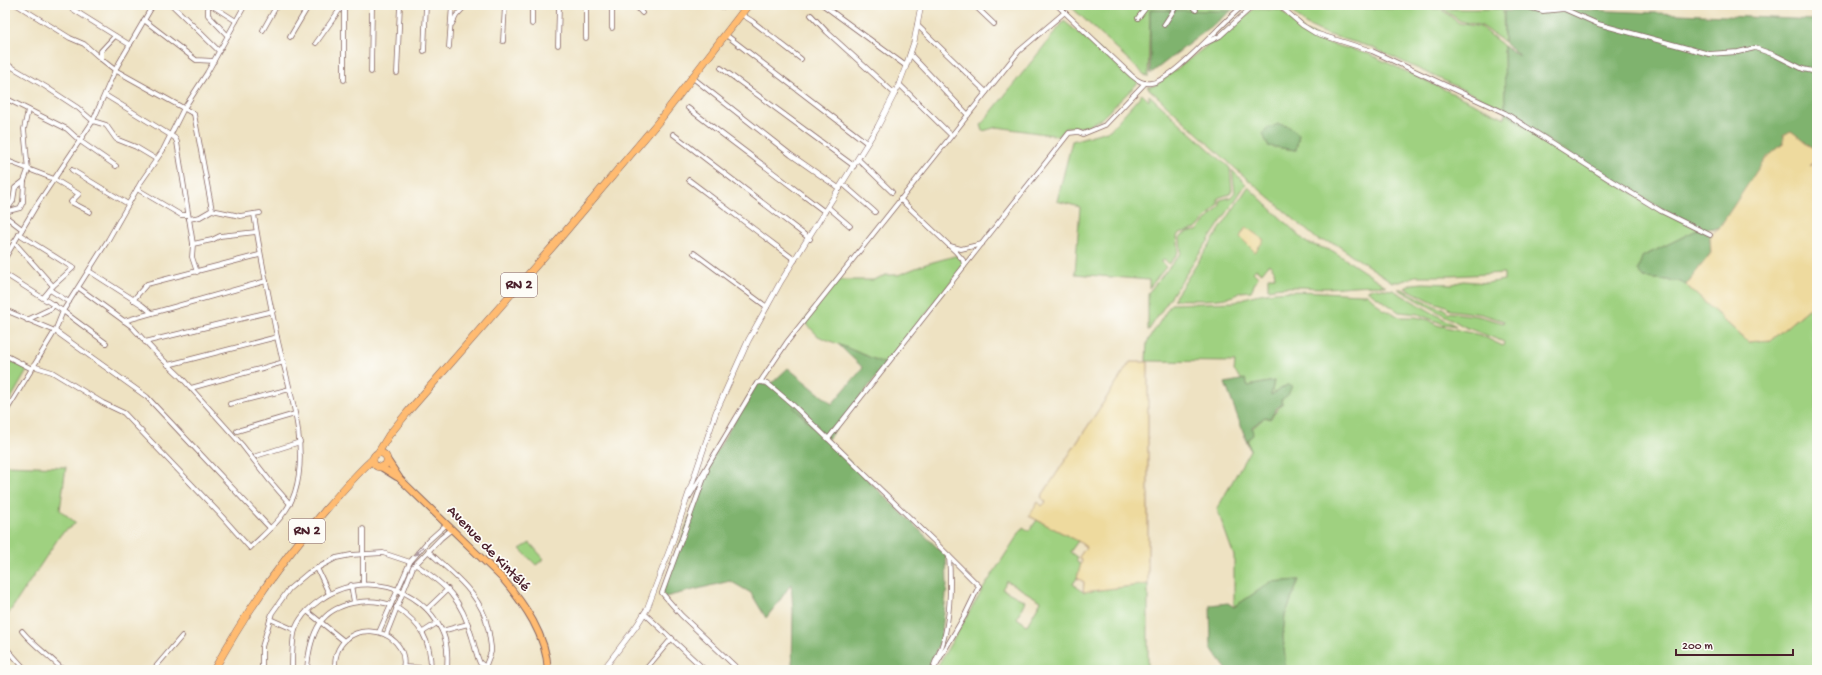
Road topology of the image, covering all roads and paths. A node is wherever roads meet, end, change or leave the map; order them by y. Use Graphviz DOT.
graph roads {
  1 [pos="17,5"];
  2 [pos="66,5"];
  3 [pos="153,5"];
  4 [pos="172,5"];
  5 [pos="208,5"];
  6 [pos="211,5"];
  7 [pos="245,5"];
  8 [pos="277,5"];
  9 [pos="309,5"];
  10 [pos="343,5"];
  11 [pos="372,5"];
  12 [pos="400,5"];
  13 [pos="426,5"];
  14 [pos="452,5"];
  15 [pos="466,5"];
  16 [pos="505,5"];
  17 [pos="532,5"];
  18 [pos="559,5"];
  19 [pos="586,5"];
  20 [pos="612,5"];
  21 [pos="634,5"];
  22 [pos="713,5"];
  23 [pos="748,5"];
  24 [pos="823,5"];
  25 [pos="974,5"];
  26 [pos="1057,5"];
  27 [pos="1148,5"];
  28 [pos="1177,5"];
  29 [pos="1190,5"];
  30 [pos="1244,5"];
  31 [pos="1254,5"];
  32 [pos="1280,5"];
  33 [pos="1520,5"];
  34 [pos="919,6"];
  35 [pos="726,7"];
  36 [pos="1196,10"];
  37 [pos="1065,12"];
  38 [pos="642,13"];
  39 [pos="741,14"];
  40 [pos="811,15"];
  41 [pos="1138,18"];
  42 [pos="144,20"];
  43 [pos="236,21"];
  44 [pos="532,24"];
  45 [pos="994,24"];
  46 [pos="917,25"];
  47 [pos="1164,25"];
  48 [pos="451,26"];
  49 [pos="612,28"];
  50 [pos="262,30"];
  51 [pos="726,35"];
  52 [pos="115,36"];
  53 [pos="228,36"];
  54 [pos="290,37"];
  55 [pos="586,38"];
  56 [pos="503,41"];
  57 [pos="316,43"];
  58 [pos="1204,44"];
  59 [pos="130,45"];
  60 [pos="558,45"];
  61 [pos="449,47"];
  62 [pos="219,51"];
  63 [pos="424,51"];
  64 [pos="910,54"];
  65 [pos="101,59"];
  66 [pos="800,59"];
  67 [pos="214,61"];
  68 [pos="5,63"];
  69 [pos="906,66"];
  70 [pos="721,68"];
  71 [pos="115,70"];
  72 [pos="371,72"];
  73 [pos="1817,72"];
  74 [pos="397,73"];
  75 [pos="692,78"];
  76 [pos="344,80"];
  77 [pos="1145,83"];
  78 [pos="899,84"];
  79 [pos="986,92"];
  80 [pos="895,94"];
  81 [pos="105,95"];
  82 [pos="5,98"];
  83 [pos="688,108"];
  84 [pos="28,110"];
  85 [pos="183,110"];
  86 [pos="968,115"];
  87 [pos="93,120"];
  88 [pos="672,134"];
  89 [pos="171,135"];
  90 [pos="951,135"];
  91 [pos="80,140"];
  92 [pos="867,143"];
  93 [pos="156,159"];
  94 [pos="858,159"];
  95 [pos="5,160"];
  96 [pos="116,166"];
  97 [pos="854,166"];
  98 [pos="28,170"];
  99 [pos="72,170"];
  100 [pos="54,179"];
  101 [pos="689,180"];
  102 [pos="24,181"];
  103 [pos="843,184"];
  104 [pos="840,189"];
  105 [pos="137,190"];
  106 [pos="892,192"];
  107 [pos="900,199"];
  108 [pos="128,204"];
  109 [pos="212,210"];
  110 [pos="827,210"];
  111 [pos="90,212"];
  112 [pos="875,212"];
  113 [pos="5,213"];
  114 [pos="260,213"];
  115 [pos="254,214"];
  116 [pos="189,217"];
  117 [pos="850,226"];
  118 [pos="22,228"];
  119 [pos="256,232"];
  120 [pos="19,234"];
  121 [pos="1710,235"];
  122 [pos="810,238"];
  123 [pos="14,242"];
  124 [pos="193,244"];
  125 [pos="982,244"];
  126 [pos="949,246"];
  127 [pos="694,253"];
  128 [pos="259,255"];
  129 [pos="5,258"];
  130 [pos="795,260"];
  131 [pos="964,266"];
  132 [pos="89,271"];
  133 [pos="197,272"];
  134 [pos="5,274"];
  135 [pos="266,281"];
  136 [pos="53,286"];
  137 [pos="79,288"];
  138 [pos="50,290"];
  139 [pos="43,298"];
  140 [pos="133,300"];
  141 [pos="69,302"];
  142 [pos="55,306"];
  143 [pos="767,307"];
  144 [pos="5,310"];
  145 [pos="63,311"];
  146 [pos="273,311"];
  147 [pos="152,313"];
  148 [pos="26,320"];
  149 [pos="124,321"];
  150 [pos="55,331"];
  151 [pos="277,337"];
  152 [pos="145,342"];
  153 [pos="106,343"];
  154 [pos="5,355"];
  155 [pos="284,362"];
  156 [pos="168,365"];
  157 [pos="32,367"];
  158 [pos="760,382"];
  159 [pos="191,388"];
  160 [pos="290,389"];
  161 [pos="230,404"];
  162 [pos="5,413"];
  163 [pos="295,414"];
  164 [pos="237,431"];
  165 [pos="828,439"];
  166 [pos="300,442"];
  167 [pos="256,456"];
  168 [pos="378,460"];
  169 [pos="388,461"];
  170 [pos="710,462"];
  171 [pos="400,479"];
  172 [pos="290,504"];
  173 [pos="684,504"];
  174 [pos="447,524"];
  175 [pos="270,528"];
  176 [pos="363,529"];
  177 [pos="452,529"];
  178 [pos="428,551"];
  179 [pos="364,555"];
  180 [pos="949,556"];
  181 [pos="410,562"];
  182 [pos="415,564"];
  183 [pos="317,568"];
  184 [pos="363,584"];
  185 [pos="351,585"];
  186 [pos="448,589"];
  187 [pos="397,590"];
  188 [pos="403,592"];
  189 [pos="329,594"];
  190 [pos="354,602"];
  191 [pos="391,605"];
  192 [pos="396,607"];
  193 [pos="427,609"];
  194 [pos="307,611"];
  195 [pos="644,613"];
  196 [pos="270,619"];
  197 [pos="321,622"];
  198 [pos="437,623"];
  199 [pos="468,624"];
  200 [pos="295,630"];
  201 [pos="22,631"];
  202 [pos="442,631"];
  203 [pos="379,632"];
  204 [pos="423,632"];
  205 [pos="386,635"];
  206 [pos="182,636"];
  207 [pos="672,638"];
  208 [pos="344,641"];
  209 [pos="8,650"];
  210 [pos="403,669"];
  211 [pos="432,669"];
  212 [pos="485,669"];
  213 [pos="606,669"];
  214 [pos="26,670"];
  215 [pos="63,670"];
  216 [pos="153,670"];
  217 [pos="214,670"];
  218 [pos="262,670"];
  219 [pos="292,670"];
  220 [pos="307,670"];
  221 [pos="335,670"];
  222 [pos="447,670"];
  223 [pos="490,670"];
  224 [pos="548,670"];
  225 [pos="645,670"];
  226 [pos="705,670"];
  227 [pos="739,670"];
  228 [pos="932,670"];
  1 -- 65 [label="street"];
  2 -- 52 [label="street"];
  3 -- 42 [label="street"];
  4 -- 62 [label="street"];
  5 -- 53 [label="street"];
  6 -- 43 [label="street"];
  7 -- 43 [label="street"];
  8 -- 50 [label="street"];
  9 -- 54 [label="street"];
  10 -- 57 [label="street"];
  10 -- 76 [label="street"];
  11 -- 72 [label="street"];
  12 -- 74 [label="street"];
  13 -- 63 [label="street"];
  14 -- 48 [label="street"];
  15 -- 48 [label="street"];
  16 -- 56 [label="street"];
  17 -- 44 [label="street"];
  18 -- 60 [label="street"];
  19 -- 55 [label="street"];
  20 -- 49 [label="street"];
  21 -- 38 [label="street"];
  22 -- 35 [label="street"];
  23 -- 39 [label="highway, RN 2"];
  24 -- 69 [label="street"];
  25 -- 45 [label="street"];
  26 -- 37 [label="street"];
  27 -- 41 [label="street"];
  28 -- 47 [label="street"];
  29 -- 36 [label="street"];
  30 -- 58 [label="street"];
  31 -- 58 [label="street"];
  32 -- 121 [label="street"];
  33 -- 73 [label="street"];
  34 -- 46 [label="street"];
  37 -- 77 [label="street"];
  37 -- 79 [label="street"];
  39 -- 51 [label="highway, RN 2"];
  39 -- 66 [label="street"];
  40 -- 80 [label="street"];
  42 -- 59 [label="street"];
  42 -- 67 [label="street"];
  43 -- 53 [label="street"];
  46 -- 64 [label="street"];
  46 -- 79 [label="street"];
  48 -- 61 [label="street"];
  51 -- 75 [label="highway, RN 2"];
  51 -- 92 [label="street"];
  52 -- 59 [label="street"];
  52 -- 65 [label="street"];
  53 -- 62 [label="street"];
  58 -- 77 [label="street"];
  59 -- 71 [label="street"];
  62 -- 67 [label="street"];
  64 -- 69 [label="street"];
  64 -- 86 [label="street"];
  65 -- 71 [label="street"];
  67 -- 85 [label="street"];
  68 -- 87 [label="street"];
  69 -- 78 [label="street"];
  70 -- 97 [label="street"];
  71 -- 81 [label="street"];
  71 -- 85 [label="street"];
  75 -- 104 [label="street"];
  75 -- 168 [label="highway, RN 2"];
  77 -- 125 [label="street"];
  78 -- 80 [label="street"];
  78 -- 90 [label="street"];
  79 -- 86 [label="street"];
  80 -- 92 [label="street"];
  81 -- 87 [label="street"];
  81 -- 89 [label="street"];
  82 -- 84 [label="street"];
  83 -- 110 [label="street"];
  84 -- 91 [label="street"];
  84 -- 98 [label="street"];
  85 -- 89 [label="street"];
  85 -- 109 [label="street"];
  86 -- 90 [label="street"];
  87 -- 91 [label="street"];
  87 -- 93 [label="street"];
  88 -- 122 [label="street"];
  89 -- 93 [label="street"];
  89 -- 116 [label="street"];
  90 -- 107 [label="street"];
  91 -- 96 [label="street"];
  91 -- 100 [label="street"];
  92 -- 94 [label="street"];
  93 -- 105 [label="street"];
  94 -- 97 [label="street"];
  94 -- 106 [label="street"];
  95 -- 98 [label="street"];
  97 -- 103 [label="street"];
  98 -- 100 [label="street"];
  98 -- 102 [label="street"];
  99 -- 108 [label="street"];
  100 -- 111 [label="street"];
  100 -- 118 [label="street"];
  101 -- 130 [label="street"];
  102 -- 113 [label="street"];
  102 -- 113 [label="street"];
  103 -- 104 [label="street"];
  103 -- 112 [label="street"];
  104 -- 110 [label="street"];
  105 -- 108 [label="street"];
  105 -- 116 [label="street"];
  107 -- 126 [label="street"];
  107 -- 158 [label="street"];
  108 -- 132 [label="street"];
  109 -- 115 [label="street"];
  109 -- 116 [label="street"];
  110 -- 117 [label="street"];
  110 -- 122 [label="street"];
  113 -- 118 [label="street"];
  114 -- 115 [label="street"];
  115 -- 119 [label="street"];
  116 -- 124 [label="street"];
  118 -- 120 [label="street"];
  119 -- 124 [label="street"];
  119 -- 128 [label="street"];
  120 -- 123 [label="street"];
  120 -- 136 [label="street"];
  122 -- 130 [label="street"];
  123 -- 129 [label="street"];
  123 -- 136 [label="street"];
  124 -- 133 [label="street"];
  125 -- 126 [label="street"];
  125 -- 131 [label="street"];
  126 -- 131 [label="street"];
  127 -- 143 [label="street"];
  128 -- 133 [label="street"];
  128 -- 135 [label="street"];
  130 -- 143 [label="street"];
  131 -- 165 [label="street"];
  132 -- 137 [label="street"];
  132 -- 140 [label="street"];
  133 -- 140 [label="street"];
  134 -- 139 [label="street"];
  135 -- 146 [label="street"];
  135 -- 147 [label="street"];
  136 -- 138 [label="street"];
  137 -- 141 [label="street"];
  137 -- 149 [label="street"];
  138 -- 139 [label="street"];
  138 -- 141 [label="street"];
  139 -- 142 [label="street"];
  140 -- 147 [label="street"];
  141 -- 145 [label="street"];
  142 -- 145 [label="street"];
  142 -- 148 [label="street"];
  143 -- 173 [label="street"];
  144 -- 148 [label="street"];
  145 -- 150 [label="street"];
  145 -- 153 [label="street"];
  146 -- 151 [label="street"];
  146 -- 152 [label="street"];
  147 -- 149 [label="street"];
  148 -- 150 [label="street"];
  149 -- 152 [label="street"];
  150 -- 157 [label="street"];
  150 -- 175 [label="street"];
  151 -- 155 [label="street"];
  151 -- 156 [label="street"];
  152 -- 156 [label="street"];
  154 -- 157 [label="street"];
  155 -- 159 [label="street"];
  155 -- 160 [label="street"];
  156 -- 159 [label="street"];
  157 -- 162 [label="street"];
  157 -- 175 [label="street"];
  158 -- 165 [label="street"];
  158 -- 170 [label="street"];
  159 -- 172 [label="street"];
  160 -- 161 [label="street"];
  160 -- 163 [label="street"];
  163 -- 164 [label="street"];
  163 -- 166 [label="street"];
  165 -- 180 [label="street"];
  166 -- 167 [label="street"];
  166 -- 172 [label="street"];
  168 -- 169 [label="highway, RN 2"];
  168 -- 171 [label="main road, Avenue de Kintélé"];
  168 -- 217 [label="highway, RN 2"];
  169 -- 171 [label="main road, Avenue de Kintélé"];
  170 -- 173 [label="street"];
  170 -- 227 [label="street"];
  171 -- 174 [label="main road, Avenue de Kintélé"];
  172 -- 175 [label="street"];
  173 -- 195 [label="street"];
  174 -- 177 [label="main road, Avenue de Kintélé"];
  174 -- 181 [label="street, one-way"];
  176 -- 179 [label="street"];
  177 -- 178 [label="street"];
  177 -- 224 [label="main road, Avenue de Kintélé"];
  178 -- 182 [label="street"];
  178 -- 212 [label="street"];
  179 -- 181 [label="street"];
  179 -- 183 [label="street"];
  179 -- 184 [label="street"];
  180 -- 228 [label="street"];
  180 -- 228 [label="street"];
  181 -- 187 [label="street"];
  182 -- 186 [label="street"];
  182 -- 188 [label="street"];
  183 -- 189 [label="street"];
  183 -- 196 [label="street"];
  184 -- 185 [label="street"];
  184 -- 187 [label="street"];
  185 -- 189 [label="street"];
  185 -- 190 [label="street"];
  186 -- 193 [label="street"];
  186 -- 199 [label="street"];
  187 -- 188 [label="street"];
  187 -- 191 [label="street"];
  188 -- 192 [label="street"];
  188 -- 193 [label="street"];
  189 -- 194 [label="street"];
  190 -- 191 [label="street"];
  190 -- 197 [label="street"];
  191 -- 203 [label="street"];
  192 -- 204 [label="street"];
  192 -- 205 [label="street"];
  193 -- 198 [label="street"];
  194 -- 197 [label="street"];
  194 -- 200 [label="street"];
  195 -- 207 [label="street"];
  195 -- 213 [label="street"];
  196 -- 200 [label="street"];
  196 -- 218 [label="street"];
  197 -- 208 [label="street"];
  197 -- 220 [label="street"];
  198 -- 202 [label="street"];
  198 -- 204 [label="street"];
  199 -- 202 [label="street"];
  199 -- 212 [label="street"];
  200 -- 219 [label="street"];
  201 -- 215 [label="street"];
  202 -- 222 [label="street"];
  203 -- 205 [label="street"];
  203 -- 208 [label="street"];
  204 -- 211 [label="street"];
  205 -- 210 [label="street"];
  206 -- 216 [label="street"];
  207 -- 225 [label="street"];
  207 -- 226 [label="street"];
  208 -- 221 [label="street"];
  209 -- 214 [label="street"];
  210 -- 211 [label="street"];
  211 -- 222 [label="street"];
  212 -- 223 [label="street"];
}
